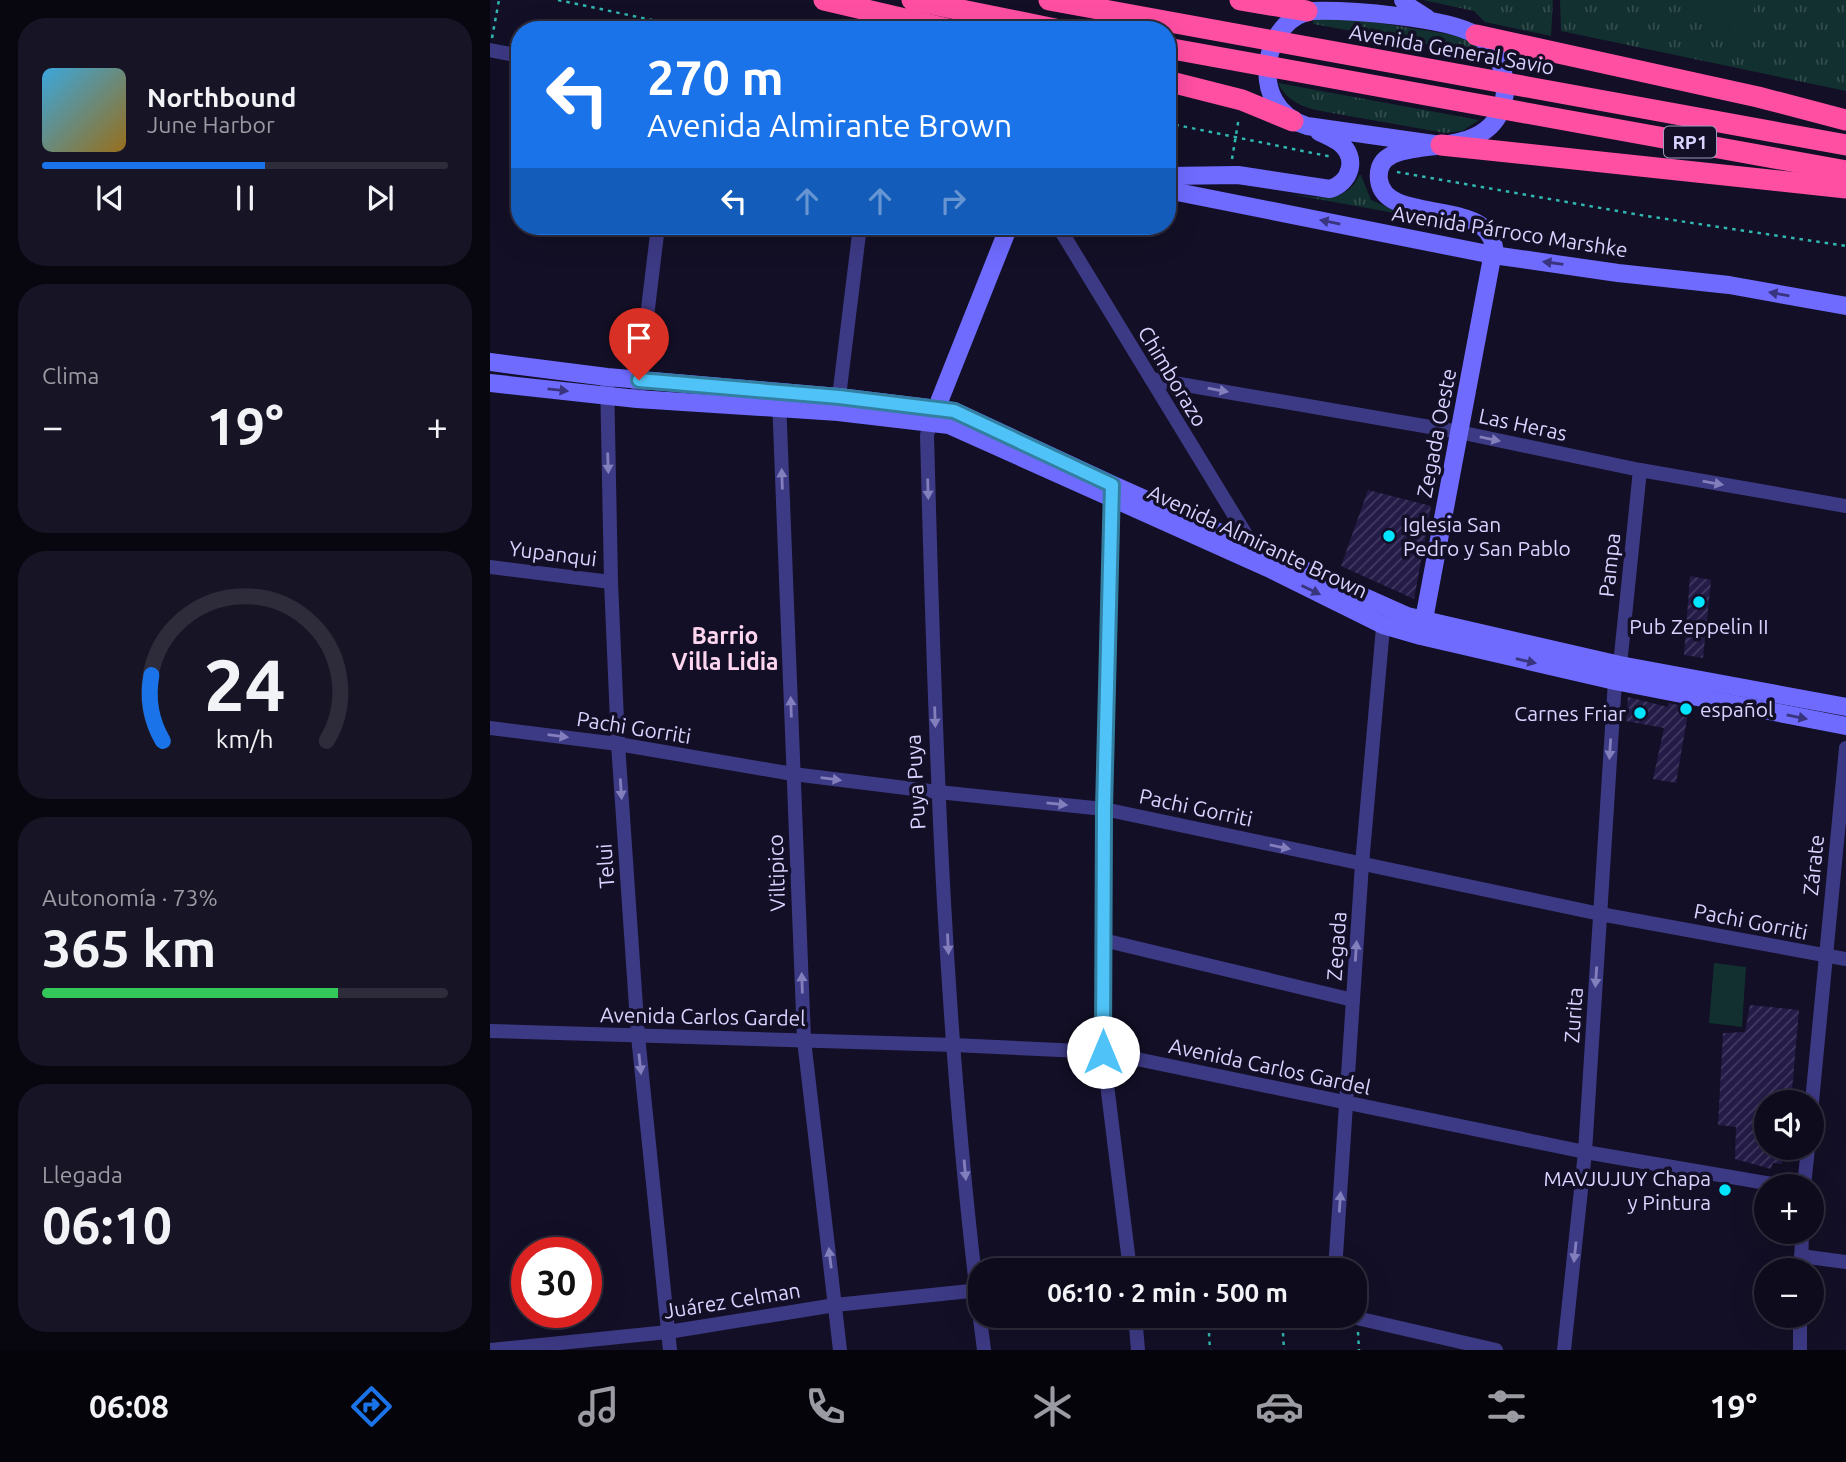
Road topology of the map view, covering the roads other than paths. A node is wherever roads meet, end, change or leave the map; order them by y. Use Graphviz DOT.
graph roads {
  1 [pos="824,0"];
  2 [pos="912,0"];
  3 [pos="1049,0"];
  4 [pos="1240,0"];
  5 [pos="1351,0"];
  6 [pos="1403,0"];
  7 [pos="1310,11"];
  8 [pos="914,21"];
  9 [pos="1016,21"];
  10 [pos="1159,21"];
  11 [pos="1437,23"];
  12 [pos="1176,24"];
  13 [pos="1476,35"];
  14 [pos="491,45"];
  15 [pos="1176,50"];
  16 [pos="511,53"];
  17 [pos="1176,83"];
  18 [pos="1846,120"];
  19 [pos="1300,123"];
  20 [pos="1441,145"];
  21 [pos="1846,145"];
  22 [pos="1846,171"];
  23 [pos="1176,176"];
  24 [pos="1846,188"];
  25 [pos="1176,192"];
  26 [pos="657,235"];
  27 [pos="859,235"];
  28 [pos="1005,235"];
  29 [pos="1063,235"];
  30 [pos="1493,255"];
  31 [pos="1846,306"];
  32 [pos="490,362"];
  33 [pos="1150,379"];
  34 [pos="639,380"];
  35 [pos="490,383"];
  36 [pos="607,386"];
  37 [pos="637,399"];
  38 [pos="779,400"];
  39 [pos="839,405"];
  40 [pos="934,415"];
  41 [pos="1459,432"];
  42 [pos="1640,470"];
  43 [pos="1113,492"];
  44 [pos="1846,506"];
  45 [pos="1253,547"];
  46 [pos="490,567"];
  47 [pos="1268,568"];
  48 [pos="611,582"];
  49 [pos="1385,606"];
  50 [pos="1383,625"];
  51 [pos="1423,628"];
  52 [pos="1617,673"];
  53 [pos="1846,707"];
  54 [pos="1846,726"];
  55 [pos="490,728"];
  56 [pos="618,744"];
  57 [pos="1846,748"];
  58 [pos="793,774"];
  59 [pos="939,792"];
  60 [pos="1104,809"];
  61 [pos="1362,864"];
  62 [pos="1600,914"];
  63 [pos="1103,940"];
  64 [pos="1825,956"];
  65 [pos="1846,959"];
  66 [pos="1353,1000"];
  67 [pos="490,1031"];
  68 [pos="638,1036"];
  69 [pos="804,1040"];
  70 [pos="954,1045"];
  71 [pos="1103,1052"];
  72 [pos="1813,1090"];
  73 [pos="1346,1103"];
  74 [pos="1585,1152"];
  75 [pos="1754,1181"];
  76 [pos="975,1258"];
  77 [pos="1130,1258"];
  78 [pos="1336,1258"];
  79 [pos="1824,1262"];
  80 [pos="1846,1262"];
  81 [pos="968,1291"];
  82 [pos="835,1305"];
  83 [pos="1367,1320"];
  84 [pos="982,1328"];
  85 [pos="1136,1328"];
  86 [pos="1800,1328"];
  87 [pos="668,1332"];
  88 [pos="491,1350"];
  89 [pos="670,1350"];
  90 [pos="840,1350"];
  91 [pos="984,1350"];
  92 [pos="1138,1350"];
  93 [pos="1496,1350"];
  94 [pos="1564,1350"];
  95 [pos="1800,1350"];
  1 -- 8 [label="highway"];
  2 -- 9 [label="highway"];
  3 -- 10 [label="highway, Avenida General Savio / RP1"];
  4 -- 7 [label="highway"];
  5 -- 7 [label="main road"];
  6 -- 11 [label="main road"];
  7 -- 11 [label="main road"];
  7 -- 19 [label="main road"];
  11 -- 13 [label="main road"];
  12 -- 21 [label="highway, Avenida General Savio / RP1"];
  13 -- 18 [label="highway"];
  13 -- 20 [label="main road"];
  14 -- 16 [label="street"];
  15 -- 22 [label="highway, RP1"];
  17 -- 19 [label="highway"];
  19 -- 20 [label="main road"];
  19 -- 23 [label="main road"];
  20 -- 24 [label="highway"];
  20 -- 30 [label="main road"];
  30 -- 25 [label="main road, Avenida Párroco Marshke, one-way"];
  26 -- 34 [label="street"];
  27 -- 39 [label="street"];
  28 -- 40 [label="main road, Puya Puya"];
  29 -- 33 [label="street, Chimborazo"];
  31 -- 30 [label="main road, Avenida Párroco Marshke, one-way"];
  30 -- 41 [label="main road, Zegada Oeste"];
  32 -- 36 [label="main road, Avenida Almirante Brown"];
  33 -- 41 [label="street, Las Heras, one-way"];
  33 -- 45 [label="street, Chimborazo"];
  34 -- 36 [label="main road, Avenida Almirante Brown"];
  34 -- 37 [label="street"];
  34 -- 38 [label="main road, Avenida Almirante Brown"];
  35 -- 36 [label="main road, Avenida Almirante Brown, one-way"];
  36 -- 37 [label="main road, Avenida Almirante Brown"];
  36 -- 48 [label="street, Telui, one-way"];
  37 -- 38 [label="main road, Avenida Almirante Brown"];
  38 -- 39 [label="main road, Avenida Almirante Brown"];
  58 -- 38 [label="street, Viltipico, one-way"];
  39 -- 40 [label="main road, Avenida Almirante Brown"];
  40 -- 43 [label="main road, Avenida Almirante Brown"];
  40 -- 59 [label="street, Puya Puya, one-way"];
  41 -- 42 [label="street, Las Heras, one-way"];
  41 -- 51 [label="main road, Zegada Oeste"];
  42 -- 44 [label="street, Las Heras, one-way"];
  42 -- 52 [label="street, Pampa"];
  43 -- 45 [label="main road, Avenida Almirante Brown"];
  43 -- 47 [label="main road, Avenida Almirante Brown"];
  43 -- 60 [label="street"];
  45 -- 47 [label="street, Chimborazo"];
  45 -- 49 [label="main road, Avenida Almirante Brown"];
  46 -- 48 [label="street, Yupanqui"];
  47 -- 50 [label="main road, Avenida Almirante Brown, one-way"];
  48 -- 56 [label="street, Telui"];
  49 -- 50 [label="street, Zegada"];
  49 -- 51 [label="main road, Avenida Almirante Brown"];
  50 -- 51 [label="main road, Avenida Almirante Brown"];
  50 -- 61 [label="street, Zegada"];
  51 -- 52 [label="main road, Avenida Almirante Brown"];
  52 -- 53 [label="main road, Avenida Almirante Brown"];
  52 -- 54 [label="main road, Avenida Almirante Brown, one-way"];
  52 -- 62 [label="street, Zurita, one-way"];
  55 -- 56 [label="street, Pachi Gorriti, one-way"];
  56 -- 58 [label="street, Pachi Gorriti"];
  56 -- 68 [label="street, Telui, one-way"];
  57 -- 64 [label="street, Zárate"];
  58 -- 59 [label="street, Pachi Gorriti, one-way"];
  69 -- 58 [label="street, Viltipico, one-way"];
  59 -- 60 [label="street, Pachi Gorriti, one-way"];
  59 -- 70 [label="street, Puya Puya, one-way"];
  60 -- 61 [label="street, Pachi Gorriti, one-way"];
  60 -- 63 [label="street"];
  61 -- 62 [label="street, Pachi Gorriti"];
  66 -- 61 [label="street, Zegada, one-way"];
  62 -- 64 [label="street, Pachi Gorriti"];
  62 -- 74 [label="street, Zurita, one-way"];
  63 -- 66 [label="street"];
  63 -- 71 [label="street"];
  64 -- 65 [label="street, Pachi Gorriti"];
  64 -- 72 [label="street, Zárate"];
  66 -- 73 [label="street, Zegada"];
  67 -- 68 [label="street, Avenida Carlos Gardel"];
  68 -- 69 [label="street, Avenida Carlos Gardel"];
  68 -- 87 [label="street, Telui, one-way"];
  69 -- 70 [label="street, Avenida Carlos Gardel"];
  82 -- 69 [label="street, Viltipico, one-way"];
  70 -- 71 [label="street, Avenida Carlos Gardel"];
  70 -- 76 [label="street, Puya Puya, one-way"];
  71 -- 73 [label="street, Avenida Carlos Gardel"];
  71 -- 77 [label="street"];
  73 -- 74 [label="street, Avenida Carlos Gardel"];
  78 -- 73 [label="street, Zegada, one-way"];
  74 -- 75 [label="street, Avenida Carlos Gardel"];
  74 -- 94 [label="street, Zurita, one-way"];
  79 -- 80 [label="street"];
  81 -- 82 [label="street, Juárez Celman"];
  82 -- 87 [label="street, Juárez Celman"];
  82 -- 90 [label="street, Viltipico"];
  83 -- 93 [label="street"];
  84 -- 91 [label="street, Puya Puya"];
  85 -- 92 [label="street"];
  86 -- 95 [label="street"];
  87 -- 88 [label="street, Juárez Celman"];
  87 -- 89 [label="street, Telui"];
}
